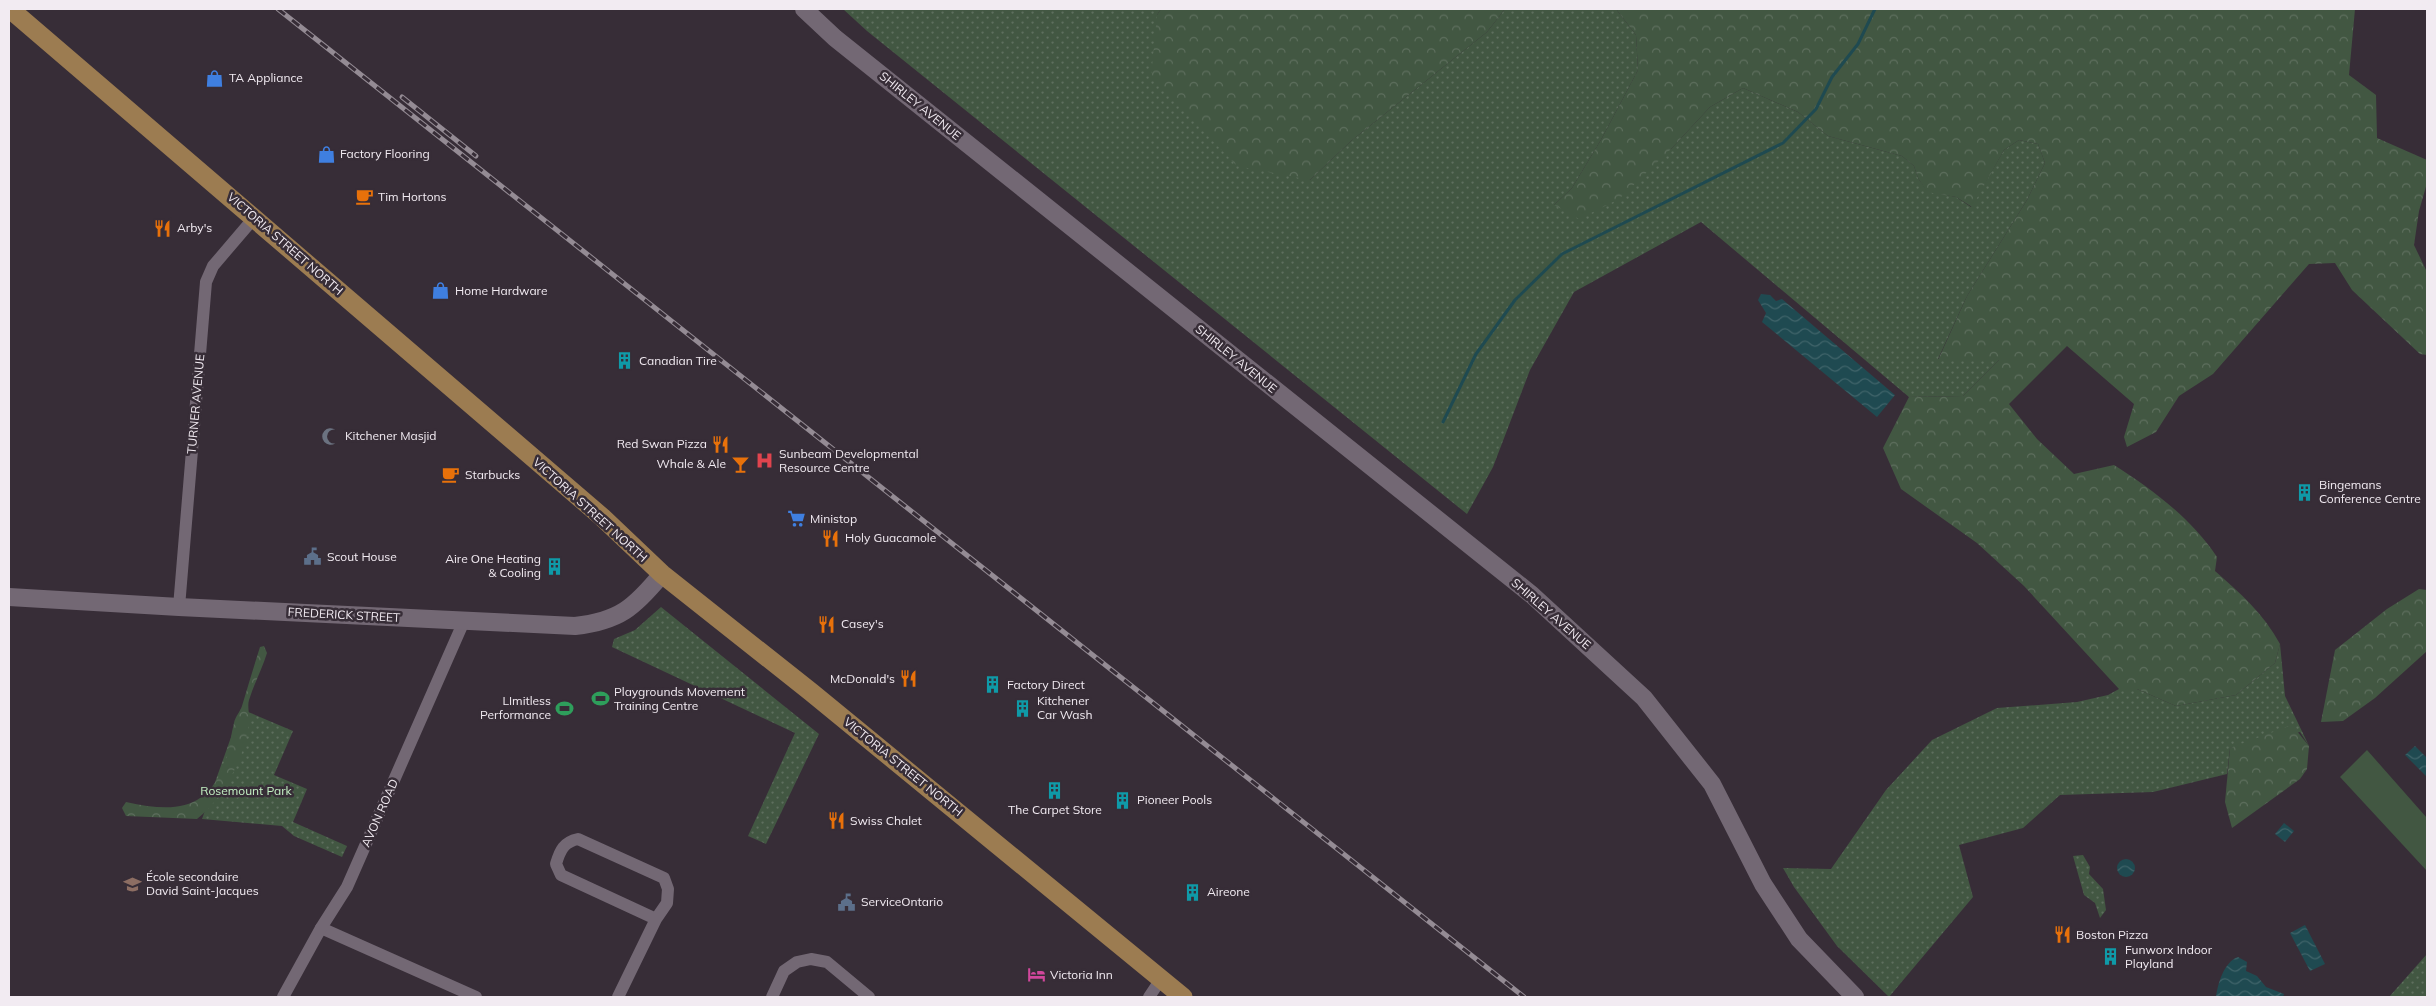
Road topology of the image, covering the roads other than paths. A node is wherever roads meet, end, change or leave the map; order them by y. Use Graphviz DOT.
graph roads {
  1 [pos="10,9"];
  2 [pos="804,9"];
  3 [pos="254,218"];
  4 [pos="662,574"];
  5 [pos="9,596"];
  6 [pos="179,607"];
  7 [pos="464,621"];
  8 [pos="656,919"];
  9 [pos="321,928"];
  10 [pos="1161,979"];
  11 [pos="283,997"];
  12 [pos="476,997"];
  13 [pos="618,997"];
  14 [pos="772,997"];
  15 [pos="869,997"];
  16 [pos="1149,997"];
  17 [pos="1183,997"];
  18 [pos="1855,997"];
  1 -- 3 [label="main road, VICTORIA STREET NORTH"];
  2 -- 18 [label="main road, SHIRLEY AVENUE"];
  3 -- 4 [label="main road, VICTORIA STREET NORTH"];
  3 -- 6 [label="street, TURNER AVENUE"];
  4 -- 7 [label="main road, FREDERICK STREET"];
  4 -- 10 [label="main road, VICTORIA STREET NORTH"];
  5 -- 6 [label="main road, FREDERICK STREET"];
  6 -- 7 [label="main road, FREDERICK STREET"];
  7 -- 9 [label="street, AVON ROAD"];
  8 -- 8 [label="street"];
  8 -- 13 [label="street"];
  9 -- 11 [label="street, AVON ROAD"];
  9 -- 12 [label="street"];
  10 -- 16 [label="street"];
  10 -- 17 [label="main road, VICTORIA STREET NORTH"];
  14 -- 15 [label="street"];
}
